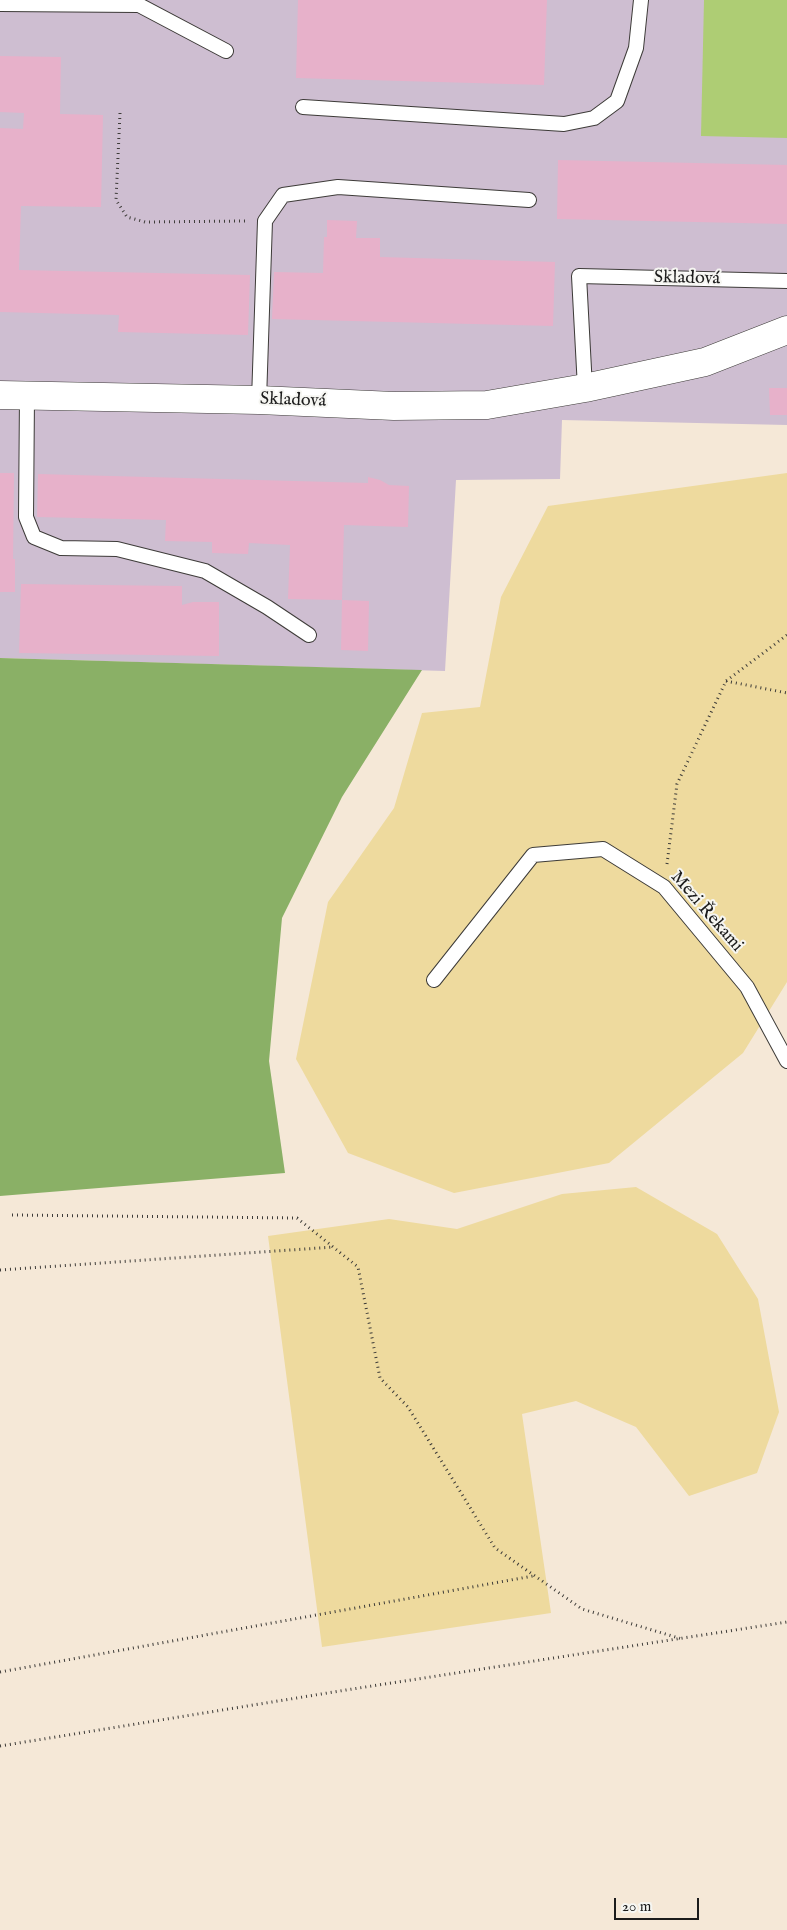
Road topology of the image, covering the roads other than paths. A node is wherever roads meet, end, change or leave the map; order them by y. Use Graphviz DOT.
graph roads {
  1 [pos="641,0"];
  2 [pos="0,4"];
  3 [pos="226,51"];
  4 [pos="303,107"];
  5 [pos="529,200"];
  6 [pos="787,281"];
  7 [pos="787,330"];
  8 [pos="585,388"];
  9 [pos="0,396"];
  10 [pos="27,396"];
  11 [pos="259,400"];
  12 [pos="309,635"];
  13 [pos="434,980"];
  14 [pos="787,1061"];
  1 -- 4 [label="lane"];
  2 -- 3 [label="lane"];
  5 -- 11 [label="lane"];
  6 -- 8 [label="lane, Skladová"];
  7 -- 8 [label="street, Skladová"];
  8 -- 11 [label="street, Skladová"];
  9 -- 10 [label="street, Skladová"];
  10 -- 11 [label="street, Skladová"];
  10 -- 12 [label="lane"];
  13 -- 14 [label="lane, Mezi Řekami"];
}
